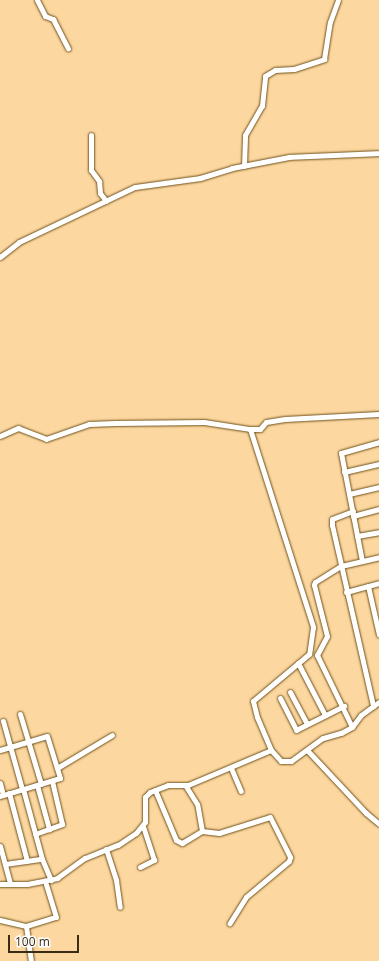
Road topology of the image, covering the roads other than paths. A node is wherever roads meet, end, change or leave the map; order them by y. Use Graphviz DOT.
graph roads {
  1 [pos="37,0"];
  2 [pos="338,0"];
  3 [pos="68,48"];
  4 [pos="90,135"];
  5 [pos="379,153"];
  6 [pos="244,166"];
  7 [pos="106,201"];
  8 [pos="0,257"];
  9 [pos="379,414"];
  10 [pos="250,429"];
  11 [pos="0,436"];
  12 [pos="379,442"];
  13 [pos="379,464"];
  14 [pos="344,472"];
  15 [pos="379,487"];
  16 [pos="349,494"];
  17 [pos="379,509"];
  18 [pos="353,514"];
  19 [pos="379,532"];
  20 [pos="357,536"];
  21 [pos="379,557"];
  22 [pos="362,561"];
  23 [pos="341,566"];
  24 [pos="379,583"];
  25 [pos="368,586"];
  26 [pos="346,592"];
  27 [pos="377,611"];
  28 [pos="379,634"];
  29 [pos="298,663"];
  30 [pos="290,692"];
  31 [pos="280,698"];
  32 [pos="379,702"];
  33 [pos="344,706"];
  34 [pos="373,706"];
  35 [pos="20,714"];
  36 [pos="325,714"];
  37 [pos="3,721"];
  38 [pos="307,724"];
  39 [pos="352,727"];
  40 [pos="112,735"];
  41 [pos="29,741"];
  42 [pos="10,747"];
  43 [pos="0,750"];
  44 [pos="271,750"];
  45 [pos="307,750"];
  46 [pos="57,768"];
  47 [pos="231,768"];
  48 [pos="52,781"];
  49 [pos="0,782"];
  50 [pos="40,784"];
  51 [pos="185,785"];
  52 [pos="23,789"];
  53 [pos="155,790"];
  54 [pos="241,791"];
  55 [pos="9,793"];
  56 [pos="2,795"];
  57 [pos="379,824"];
  58 [pos="143,826"];
  59 [pos="50,829"];
  60 [pos="202,832"];
  61 [pos="35,834"];
  62 [pos="0,846"];
  63 [pos="106,849"];
  64 [pos="1,856"];
  65 [pos="42,859"];
  66 [pos="27,861"];
  67 [pos="5,864"];
  68 [pos="140,867"];
  69 [pos="48,881"];
  70 [pos="0,884"];
  71 [pos="10,884"];
  72 [pos="120,907"];
  73 [pos="0,920"];
  74 [pos="230,923"];
  75 [pos="26,926"];
  76 [pos="31,961"];
  1 -- 3 [label="street"];
  2 -- 6 [label="street"];
  4 -- 7 [label="street"];
  5 -- 6 [label="street"];
  6 -- 7 [label="street"];
  7 -- 8 [label="street"];
  9 -- 10 [label="street"];
  10 -- 11 [label="street"];
  10 -- 29 [label="street"];
  12 -- 14 [label="street"];
  13 -- 14 [label="street"];
  14 -- 16 [label="street"];
  15 -- 16 [label="street"];
  16 -- 18 [label="street"];
  17 -- 18 [label="street"];
  18 -- 20 [label="street"];
  18 -- 23 [label="street"];
  19 -- 20 [label="street"];
  20 -- 22 [label="street"];
  21 -- 22 [label="street"];
  22 -- 23 [label="street"];
  23 -- 26 [label="street"];
  23 -- 33 [label="street"];
  24 -- 25 [label="street"];
  25 -- 26 [label="street"];
  25 -- 27 [label="street"];
  26 -- 34 [label="street"];
  27 -- 28 [label="street"];
  29 -- 36 [label="street"];
  29 -- 44 [label="street"];
  30 -- 38 [label="street"];
  31 -- 38 [label="street"];
  32 -- 34 [label="street"];
  33 -- 36 [label="street"];
  33 -- 39 [label="street"];
  34 -- 39 [label="street"];
  35 -- 41 [label="street"];
  36 -- 38 [label="street"];
  37 -- 42 [label="street"];
  39 -- 45 [label="street"];
  40 -- 46 [label="street"];
  41 -- 42 [label="street"];
  41 -- 46 [label="street"];
  41 -- 50 [label="street"];
  42 -- 43 [label="street"];
  42 -- 52 [label="street"];
  44 -- 45 [label="street"];
  44 -- 47 [label="street"];
  45 -- 57 [label="street"];
  46 -- 48 [label="street"];
  47 -- 51 [label="street"];
  47 -- 54 [label="street"];
  48 -- 50 [label="street"];
  48 -- 59 [label="street"];
  49 -- 56 [label="street"];
  50 -- 52 [label="street"];
  50 -- 59 [label="street"];
  51 -- 53 [label="street"];
  51 -- 60 [label="street"];
  52 -- 55 [label="street"];
  52 -- 61 [label="street"];
  53 -- 58 [label="street"];
  53 -- 60 [label="street"];
  55 -- 56 [label="street"];
  55 -- 66 [label="street"];
  58 -- 63 [label="street"];
  58 -- 68 [label="street"];
  59 -- 61 [label="street"];
  60 -- 74 [label="street"];
  61 -- 65 [label="street"];
  62 -- 64 [label="street"];
  63 -- 69 [label="street"];
  63 -- 72 [label="street"];
  64 -- 67 [label="street"];
  65 -- 66 [label="street"];
  65 -- 69 [label="street"];
  66 -- 67 [label="street"];
  67 -- 71 [label="street"];
  69 -- 71 [label="street"];
  69 -- 75 [label="street"];
  70 -- 71 [label="street"];
  73 -- 75 [label="street"];
  75 -- 76 [label="street"];
}
